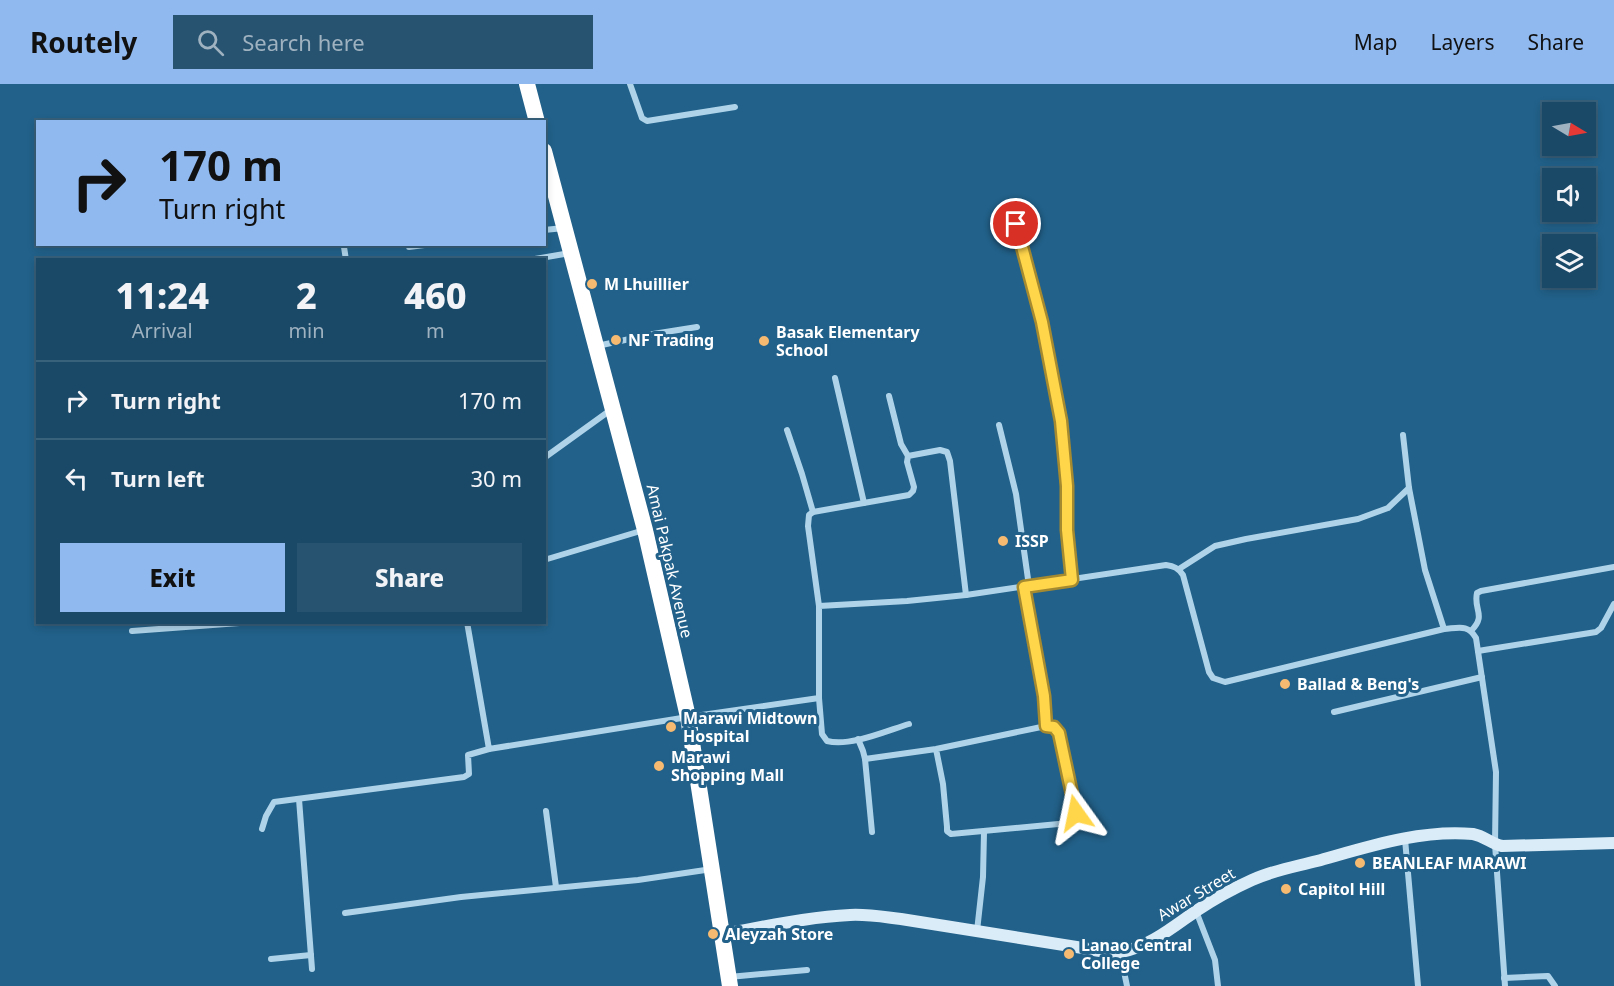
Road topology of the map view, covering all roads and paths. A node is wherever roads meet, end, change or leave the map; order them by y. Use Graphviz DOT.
graph roads {
  1 [pos="527,84"];
  2 [pos="630,84"];
  3 [pos="735,107"];
  4 [pos="536,120"];
  5 [pos="546,159"];
  6 [pos="1016,224"];
  7 [pos="564,228"];
  8 [pos="546,230"];
  9 [pos="417,246"];
  10 [pos="409,247"];
  11 [pos="344,248"];
  12 [pos="571,253"];
  13 [pos="346,258"];
  14 [pos="541,258"];
  15 [pos="697,327"];
  16 [pos="596,346"];
  17 [pos="835,378"];
  18 [pos="889,396"];
  19 [pos="613,408"];
  20 [pos="999,425"];
  21 [pos="787,430"];
  22 [pos="1403,435"];
  23 [pos="908,456"];
  24 [pos="546,457"];
  25 [pos="1409,488"];
  26 [pos="864,503"];
  27 [pos="813,512"];
  28 [pos="645,530"];
  29 [pos="546,559"];
  30 [pos="1614,567"];
  31 [pos="1179,569"];
  32 [pos="1072,580"];
  33 [pos="1027,587"];
  34 [pos="966,595"];
  35 [pos="1614,604"];
  36 [pos="819,606"];
  37 [pos="226,624"];
  38 [pos="467,624"];
  39 [pos="1444,629"];
  40 [pos="1471,630"];
  41 [pos="132,631"];
  42 [pos="1478,651"];
  43 [pos="1482,677"];
  44 [pos="819,698"];
  45 [pos="1334,712"];
  46 [pos="688,717"];
  47 [pos="909,724"];
  48 [pos="1046,726"];
  49 [pos="858,740"];
  50 [pos="489,749"];
  51 [pos="936,749"];
  52 [pos="864,759"];
  53 [pos="299,799"];
  54 [pos="546,811"];
  55 [pos="262,829"];
  56 [pos="872,832"];
  57 [pos="984,832"];
  58 [pos="1405,839"];
  59 [pos="1614,843"];
  60 [pos="1495,844"];
  61 [pos="712,869"];
  62 [pos="556,887"];
  63 [pos="1196,911"];
  64 [pos="345,913"];
  65 [pos="976,931"];
  66 [pos="722,934"];
  67 [pos="1120,952"];
  68 [pos="311,955"];
  69 [pos="271,958"];
  70 [pos="312,969"];
  71 [pos="807,970"];
  72 [pos="1504,978"];
  73 [pos="729,981"];
  74 [pos="1127,986"];
  75 [pos="1218,986"];
  76 [pos="1418,986"];
  77 [pos="1505,986"];
  78 [pos="1555,986"];
  1 -- 4 [label="highway"];
  2 -- 3 [label="street"];
  5 -- 7 [label="highway, Amai Pakpak Avenue"];
  6 -- 32 [label="street"];
  7 -- 8 [label="street"];
  7 -- 12 [label="highway, Amai Pakpak Avenue"];
  9 -- 10 [label="street"];
  11 -- 13 [label="street"];
  12 -- 14 [label="street"];
  12 -- 16 [label="highway, Amai Pakpak Avenue"];
  15 -- 16 [label="street"];
  16 -- 19 [label="highway, Amai Pakpak Avenue"];
  17 -- 26 [label="street"];
  18 -- 23 [label="street"];
  19 -- 24 [label="street"];
  19 -- 28 [label="highway, Amai Pakpak Avenue"];
  20 -- 33 [label="street"];
  21 -- 27 [label="street"];
  22 -- 25 [label="street"];
  23 -- 26 [label="street"];
  23 -- 34 [label="street"];
  25 -- 31 [label="street"];
  25 -- 39 [label="street"];
  26 -- 27 [label="street"];
  27 -- 36 [label="street"];
  28 -- 29 [label="street"];
  28 -- 46 [label="highway, Amai Pakpak Avenue"];
  30 -- 40 [label="street"];
  31 -- 32 [label="street"];
  31 -- 39 [label="street"];
  32 -- 33 [label="street"];
  33 -- 34 [label="street"];
  33 -- 48 [label="street"];
  34 -- 36 [label="street"];
  35 -- 42 [label="street"];
  36 -- 44 [label="street"];
  37 -- 41 [label="street"];
  38 -- 50 [label="street"];
  39 -- 40 [label="street"];
  40 -- 42 [label="street"];
  42 -- 43 [label="street"];
  43 -- 45 [label="street"];
  43 -- 60 [label="street"];
  44 -- 46 [label="street"];
  44 -- 49 [label="street"];
  46 -- 50 [label="street"];
  46 -- 61 [label="highway, Amai Pakpak Avenue"];
  47 -- 49 [label="street"];
  48 -- 51 [label="street"];
  48 -- 57 [label="street"];
  49 -- 52 [label="street"];
  50 -- 53 [label="street"];
  51 -- 52 [label="street"];
  51 -- 57 [label="street"];
  52 -- 56 [label="street"];
  53 -- 55 [label="street"];
  53 -- 68 [label="street"];
  54 -- 62 [label="street"];
  57 -- 65 [label="street"];
  58 -- 60 [label="street, Awar Street"];
  58 -- 63 [label="street, Awar Street"];
  58 -- 76 [label="street"];
  59 -- 60 [label="street, Awar Street"];
  60 -- 72 [label="street"];
  61 -- 62 [label="street"];
  61 -- 66 [label="highway, Amai Pakpak Avenue"];
  62 -- 64 [label="street"];
  63 -- 67 [label="street, Awar Street"];
  63 -- 75 [label="street"];
  65 -- 66 [label="street, Awar Street"];
  65 -- 67 [label="street, Awar Street"];
  66 -- 73 [label="highway, Amai Pakpak Avenue"];
  67 -- 74 [label="street"];
  68 -- 69 [label="street"];
  68 -- 70 [label="street"];
  71 -- 73 [label="street"];
  72 -- 77 [label="street"];
  72 -- 78 [label="street"];
}
